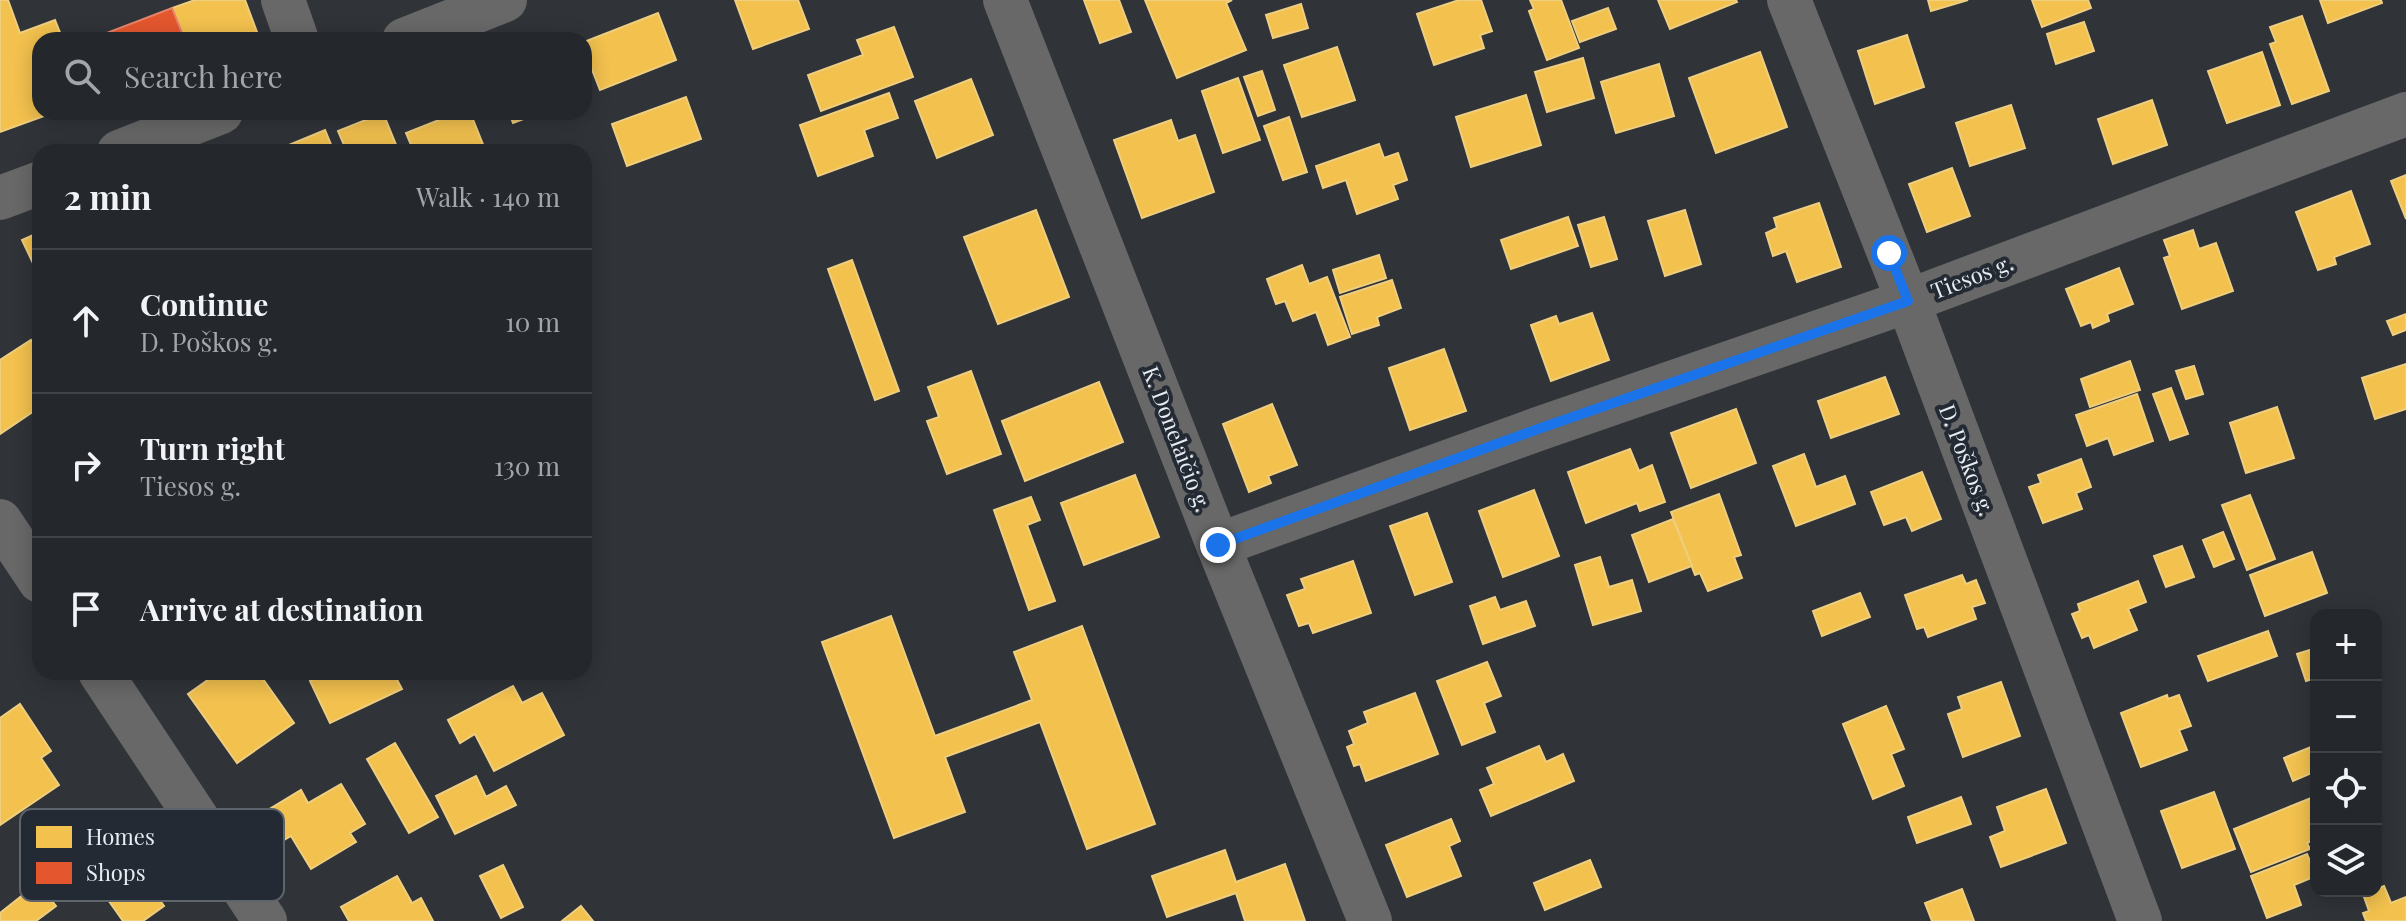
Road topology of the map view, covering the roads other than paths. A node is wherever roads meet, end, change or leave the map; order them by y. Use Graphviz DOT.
graph roads {
  1 [pos="283,0"];
  2 [pos="505,0"];
  3 [pos="1005,0"];
  4 [pos="1789,0"];
  5 [pos="294,32"];
  6 [pos="424,32"];
  7 [pos="2406,114"];
  8 [pos="201,120"];
  9 [pos="139,144"];
  10 [pos="32,186"];
  11 [pos="0,198"];
  12 [pos="1908,301"];
  13 [pos="0,521"];
  14 [pos="1218,545"];
  15 [pos="32,569"];
  16 [pos="105,680"];
  17 [pos="191,809"];
  18 [pos="252,901"];
  19 [pos="265,921"];
  20 [pos="1370,921"];
  21 [pos="2140,921"];
  1 -- 5 [label="street"];
  2 -- 6 [label="street"];
  3 -- 14 [label="street, K. Donelaičio g."];
  4 -- 12 [label="street, D. Poškos g."];
  7 -- 12 [label="street, Tiesos g."];
  8 -- 9 [label="street"];
  10 -- 11 [label="street"];
  12 -- 14 [label="street, Tiesos g."];
  12 -- 21 [label="street, D. Poškos g."];
  13 -- 15 [label="street"];
  14 -- 20 [label="street, K. Donelaičio g."];
  16 -- 17 [label="street"];
  18 -- 19 [label="street"];
}
